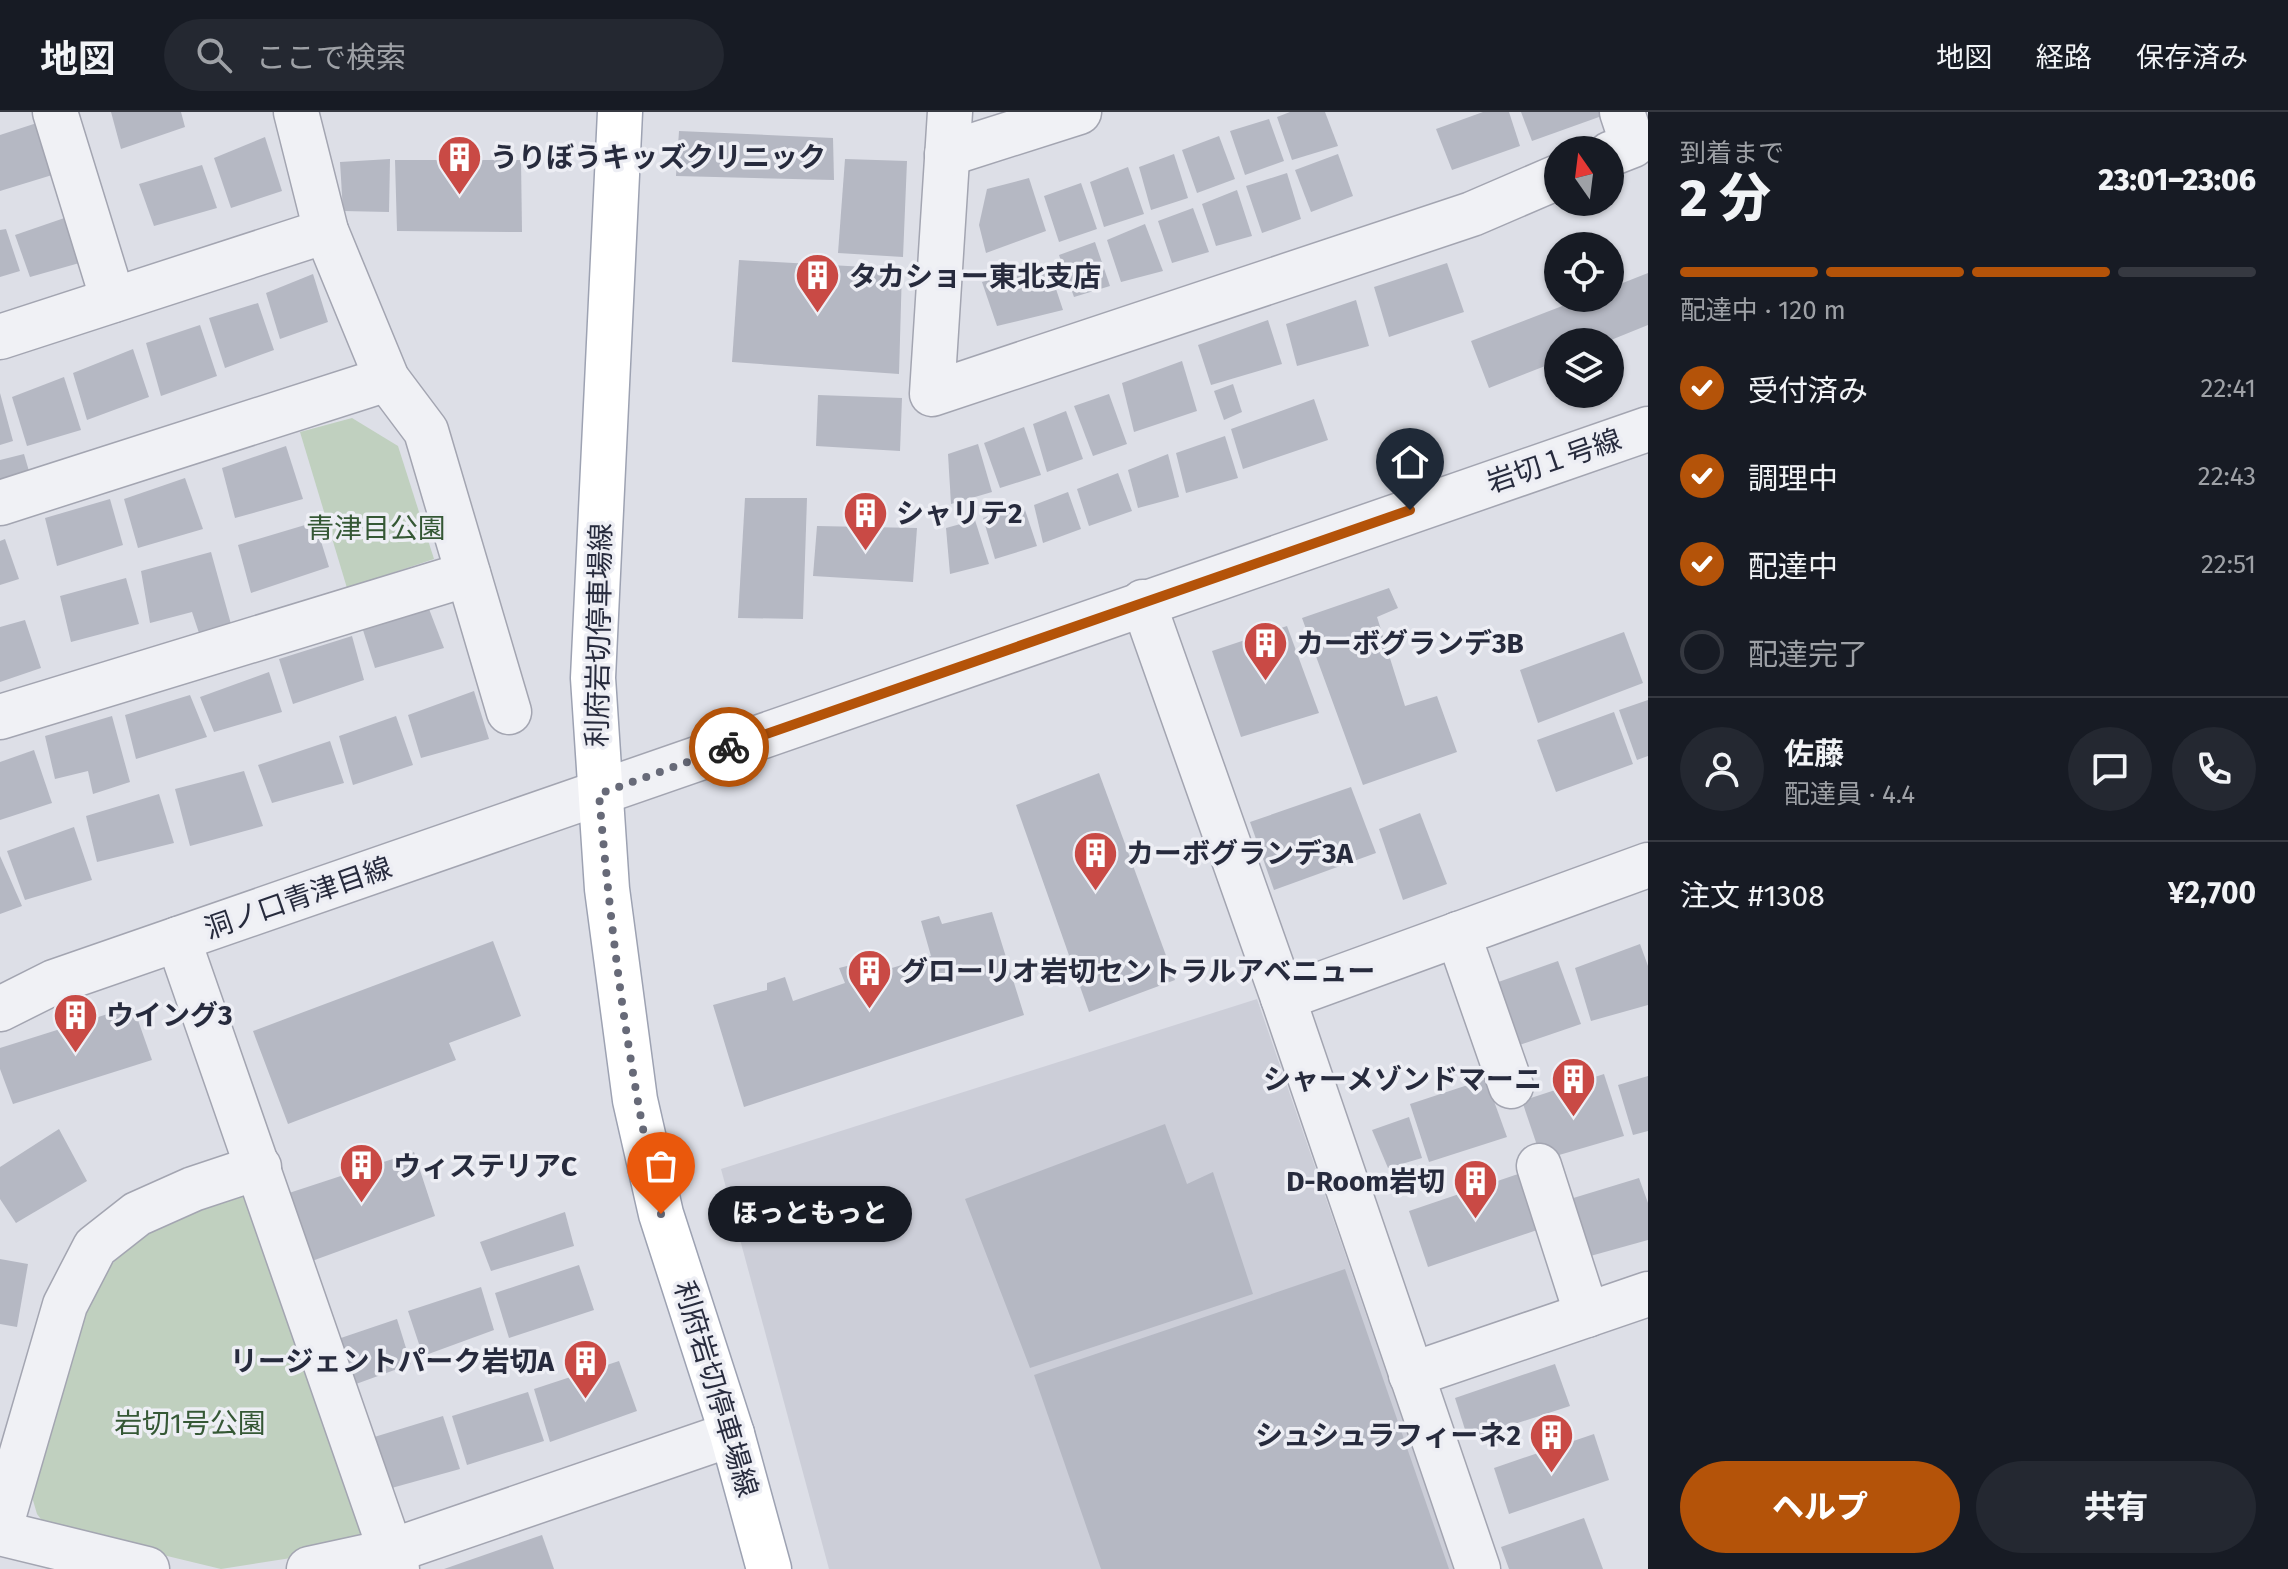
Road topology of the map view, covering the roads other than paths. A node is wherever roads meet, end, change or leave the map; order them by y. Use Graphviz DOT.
graph roads {
  1 [pos="55,112"];
  2 [pos="296,112"];
  3 [pos="620,112"];
  4 [pos="1079,112"];
  5 [pos="1622,112"];
  6 [pos="949,133"];
  7 [pos="1624,149"];
  8 [pos="1544,183"];
  9 [pos="326,231"];
  10 [pos="113,300"];
  11 [pos="0,337"];
  12 [pos="387,379"];
  13 [pos="1648,429"];
  14 [pos="0,503"];
  15 [pos="468,574"];
  16 [pos="1143,602"];
  17 [pos="509,712"];
  18 [pos="0,717"];
  19 [pos="599,794"];
  20 [pos="1648,865"];
  21 [pos="1458,934"];
  22 [pos="178,939"];
  23 [pos="1283,998"];
  24 [pos="0,1009"];
  25 [pos="1511,1086"];
  26 [pos="1539,1166"];
  27 [pos="259,1167"];
  28 [pos="1648,1294"];
  29 [pos="1587,1315"];
  30 [pos="1411,1375"];
  31 [pos="732,1434"];
  32 [pos="0,1530"];
  33 [pos="394,1560"];
  34 [pos="147,1569"];
  35 [pos="309,1569"];
  36 [pos="769,1569"];
  37 [pos="1478,1569"];
  1 -- 10 [label="street"];
  2 -- 9 [label="street"];
  3 -- 19 [label="main road, 利府岩切停車場線"];
  4 -- 6 [label="street"];
  5 -- 7 [label="street"];
  6 -- 8 [label="street"];
  9 -- 10 [label="street"];
  9 -- 12 [label="street"];
  10 -- 11 [label="street"];
  12 -- 14 [label="street"];
  12 -- 15 [label="street"];
  13 -- 16 [label="street, 岩切１号線"];
  15 -- 17 [label="street"];
  15 -- 18 [label="street"];
  16 -- 19 [label="street, 岩切１号線"];
  16 -- 23 [label="street"];
  19 -- 22 [label="street, 洞ノ口青津目線"];
  19 -- 31 [label="main road, 利府岩切停車場線"];
  20 -- 21 [label="street"];
  21 -- 23 [label="street"];
  21 -- 25 [label="street"];
  22 -- 24 [label="street, 洞ノ口青津目線"];
  22 -- 27 [label="street"];
  23 -- 30 [label="street"];
  26 -- 29 [label="street"];
  27 -- 32 [label="street"];
  27 -- 33 [label="street"];
  28 -- 29 [label="street"];
  29 -- 30 [label="street"];
  30 -- 37 [label="street"];
  31 -- 33 [label="street"];
  31 -- 36 [label="main road, 利府岩切停車場線"];
  32 -- 34 [label="street"];
  33 -- 35 [label="street"];
}
